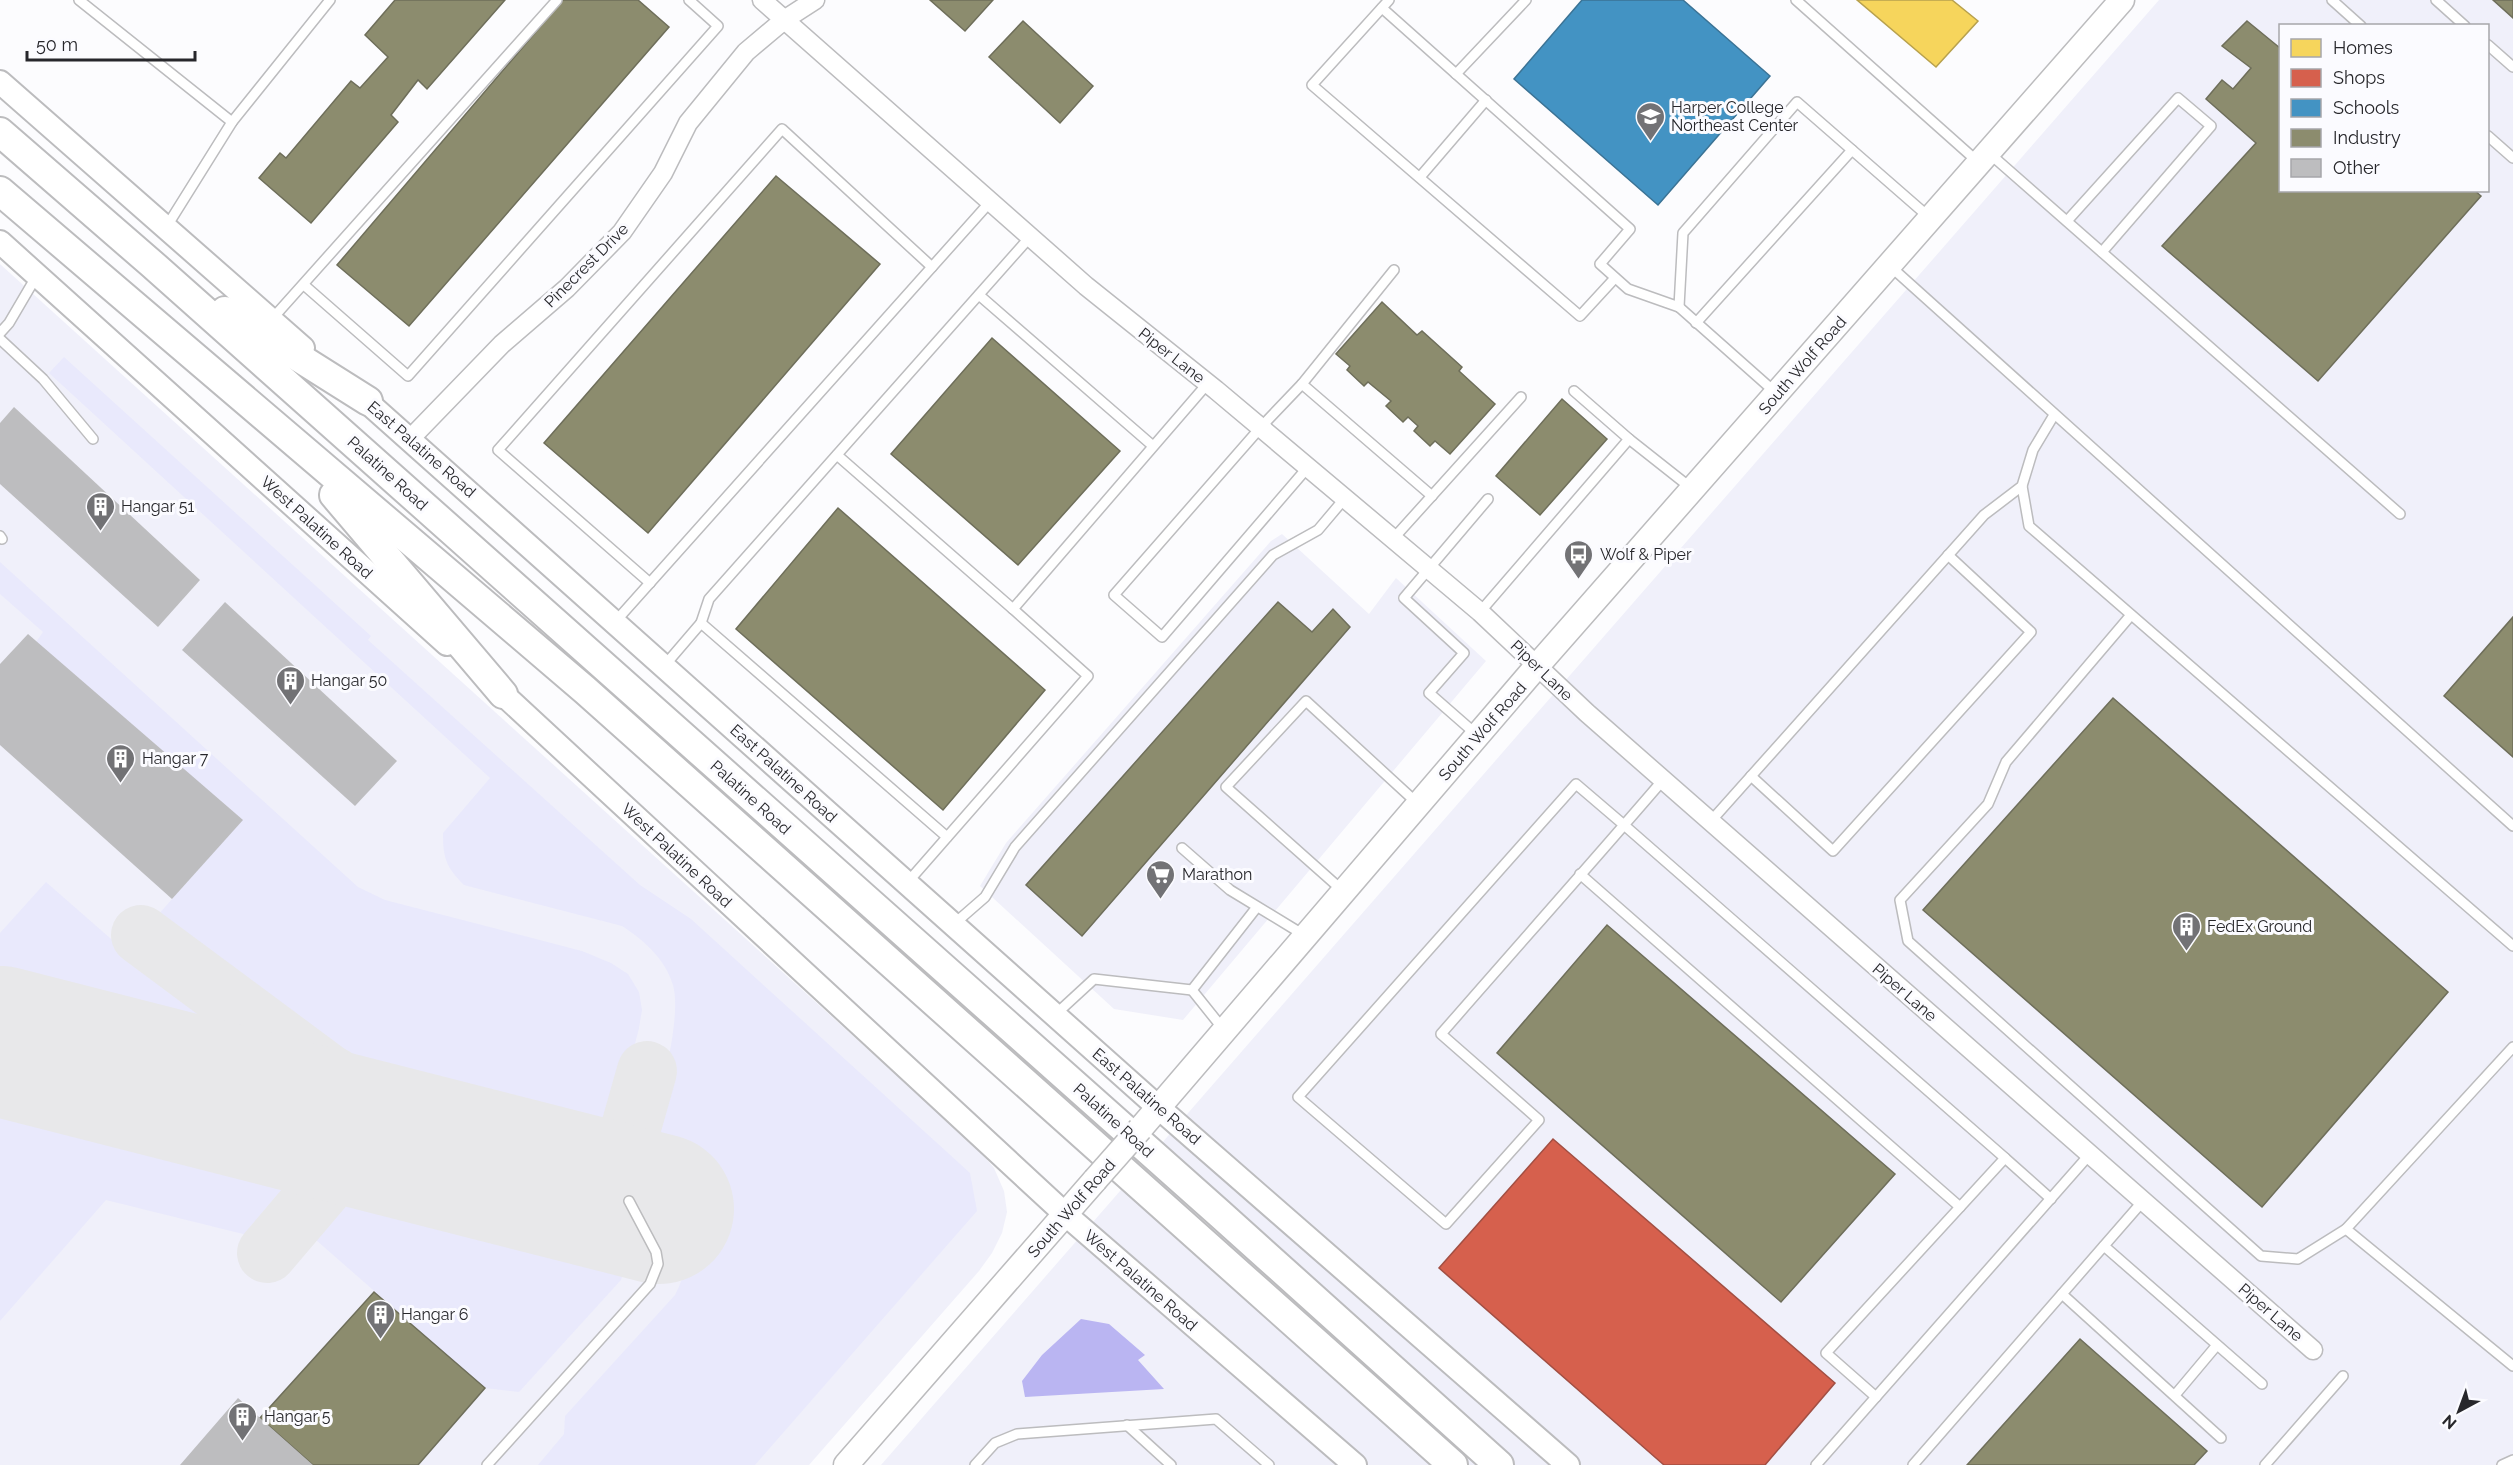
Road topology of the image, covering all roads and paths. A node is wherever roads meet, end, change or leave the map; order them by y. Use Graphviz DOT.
graph roads {
  1 [pos="79,0"];
  2 [pos="330,0"];
  3 [pos="557,0"];
  4 [pos="689,0"];
  5 [pos="762,0"];
  6 [pos="815,0"];
  7 [pos="1526,0"];
  8 [pos="1796,0"];
  9 [pos="2122,0"];
  10 [pos="2332,0"];
  11 [pos="2436,0"];
  12 [pos="1385,4"];
  13 [pos="784,20"];
  14 [pos="2359,24"];
  15 [pos="2463,24"];
  16 [pos="2489,47"];
  17 [pos="2513,67"];
  18 [pos="1456,74"];
  19 [pos="0,82"];
  20 [pos="1486,100"];
  21 [pos="232,122"];
  22 [pos="0,132"];
  23 [pos="2489,138"];
  24 [pos="1852,150"];
  25 [pos="1984,158"];
  26 [pos="2513,158"];
  27 [pos="1420,177"];
  28 [pos="0,191"];
  29 [pos="990,202"];
  30 [pos="1931,219"];
  31 [pos="2067,221"];
  32 [pos="166,227"];
  33 [pos="1030,237"];
  34 [pos="0,242"];
  35 [pos="2102,252"];
  36 [pos="152,264"];
  37 [pos="1890,266"];
  38 [pos="932,267"];
  39 [pos="1394,270"];
  40 [pos="37,275"];
  41 [pos="1615,278"];
  42 [pos="304,285"];
  43 [pos="979,295"];
  44 [pos="1679,307"];
  45 [pos="270,320"];
  46 [pos="1696,323"];
  47 [pos="0,333"];
  48 [pos="0,339"];
  49 [pos="1208,383"];
  50 [pos="1302,384"];
  51 [pos="1574,391"];
  52 [pos="1777,394"];
  53 [pos="1521,397"];
  54 [pos="368,402"];
  55 [pos="2054,415"];
  56 [pos="1261,427"];
  57 [pos="281,432"];
  58 [pos="93,439"];
  59 [pos="410,439"];
  60 [pos="1629,439"];
  61 [pos="1153,446"];
  62 [pos="837,455"];
  63 [pos="1308,467"];
  64 [pos="2022,486"];
  65 [pos="1693,489"];
  66 [pos="1432,496"];
  67 [pos="1345,498"];
  68 [pos="1488,499"];
  69 [pos="2400,514"];
  70 [pos="1394,539"];
  71 [pos="1948,555"];
  72 [pos="1429,568"];
  73 [pos="650,583"];
  74 [pos="1012,609"];
  75 [pos="1480,612"];
  76 [pos="2131,615"];
  77 [pos="615,622"];
  78 [pos="701,623"];
  79 [pos="664,666"];
  80 [pos="1537,666"];
  81 [pos="503,694"];
  82 [pos="1478,735"];
  83 [pos="1751,776"];
  84 [pos="1663,780"];
  85 [pos="1418,805"];
  86 [pos="1711,821"];
  87 [pos="1624,825"];
  88 [pos="2513,826"];
  89 [pos="947,837"];
  90 [pos="1182,848"];
  91 [pos="1580,874"];
  92 [pos="907,883"];
  93 [pos="1344,892"];
  94 [pos="1257,908"];
  95 [pos="954,924"];
  96 [pos="1306,936"];
  97 [pos="2513,946"];
  98 [pos="1192,990"];
  99 [pos="1055,1015"];
  100 [pos="1225,1031"];
  101 [pos="2513,1047"];
  102 [pos="1159,1108"];
  103 [pos="2090,1154"];
  104 [pos="2005,1158"];
  105 [pos="2051,1199"];
  106 [pos="629,1201"];
  107 [pos="2143,1201"];
  108 [pos="1960,1208"];
  109 [pos="1065,1214"];
  110 [pos="2346,1229"];
  111 [pos="2104,1246"];
  112 [pos="2062,1294"];
  113 [pos="2217,1345"];
  114 [pos="2313,1350"];
  115 [pos="2513,1366"];
  116 [pos="2343,1376"];
  117 [pos="2262,1384"];
  118 [pos="2175,1395"];
  119 [pos="1876,1398"];
  120 [pos="1126,1425"];
  121 [pos="2221,1438"];
  122 [pos="2513,1460"];
  123 [pos="487,1465"];
  124 [pos="846,1465"];
  125 [pos="975,1465"];
  126 [pos="1171,1465"];
  127 [pos="1269,1465"];
  128 [pos="1355,1465"];
  129 [pos="1453,1465"];
  130 [pos="1499,1465"];
  131 [pos="1568,1465"];
  132 [pos="1816,1465"];
  133 [pos="1913,1465"];
  134 [pos="2265,1465"];
  135 [pos="2502,1465"];
  1 -- 21 [label="lane"];
  2 -- 21 [label="lane"];
  3 -- 42 [label="lane"];
  4 -- 42 [label="lane"];
  5 -- 13 [label="street, Piper Lane"];
  6 -- 13 [label="street, Pinecrest Drive"];
  7 -- 18 [label="lane"];
  8 -- 25 [label="lane"];
  9 -- 25 [label="main road, South Wolf Road"];
  10 -- 14 [label="lane"];
  11 -- 15 [label="lane"];
  12 -- 18 [label="lane"];
  12 -- 27 [label="lane"];
  13 -- 29 [label="street, Piper Lane"];
  13 -- 59 [label="street, Pinecrest Drive"];
  16 -- 17 [label="lane"];
  18 -- 20 [label="lane"];
  19 -- 32 [label="street, East Palatine Road"];
  20 -- 27 [label="lane"];
  20 -- 41 [label="lane"];
  21 -- 32 [label="lane"];
  22 -- 36 [label="highway, Palatine Road"];
  23 -- 26 [label="lane"];
  24 -- 30 [label="lane"];
  24 -- 44 [label="lane"];
  24 -- 46 [label="lane"];
  25 -- 30 [label="main road, South Wolf Road"];
  25 -- 31 [label="lane"];
  27 -- 41 [label="lane"];
  28 -- 57 [label="highway, Palatine Road"];
  29 -- 33 [label="street, Piper Lane"];
  29 -- 38 [label="lane"];
  30 -- 37 [label="main road, South Wolf Road"];
  31 -- 35 [label="lane"];
  31 -- 35 [label="lane"];
  32 -- 45 [label="street, East Palatine Road"];
  33 -- 43 [label="lane"];
  33 -- 49 [label="street, Piper Lane"];
  34 -- 40 [label="street, West Palatine Road"];
  35 -- 69 [label="lane"];
  36 -- 54 [label="highway"];
  36 -- 130 [label="highway, Palatine Road"];
  37 -- 52 [label="main road, South Wolf Road"];
  37 -- 55 [label="lane"];
  38 -- 73 [label="lane"];
  38 -- 73 [label="lane"];
  39 -- 50 [label="lane"];
  40 -- 47 [label="lane"];
  40 -- 81 [label="street, West Palatine Road"];
  41 -- 44 [label="lane"];
  42 -- 45 [label="lane"];
  43 -- 61 [label="lane"];
  43 -- 62 [label="lane"];
  44 -- 46 [label="lane"];
  45 -- 54 [label="street, East Palatine Road"];
  46 -- 52 [label="lane"];
  48 -- 58 [label="lane"];
  49 -- 56 [label="street, Piper Lane"];
  49 -- 61 [label="lane"];
  50 -- 56 [label="lane"];
  50 -- 66 [label="lane"];
  51 -- 60 [label="lane"];
  52 -- 65 [label="main road, South Wolf Road"];
  53 -- 66 [label="lane"];
  54 -- 59 [label="street, East Palatine Road"];
  55 -- 64 [label="lane"];
  55 -- 88 [label="lane"];
  56 -- 63 [label="street, Piper Lane"];
  56 -- 63 [label="lane"];
  57 -- 81 [label="highway"];
  57 -- 129 [label="highway, Palatine Road"];
  59 -- 77 [label="street, East Palatine Road"];
  60 -- 65 [label="lane"];
  60 -- 75 [label="lane"];
  61 -- 74 [label="lane"];
  62 -- 74 [label="lane"];
  62 -- 78 [label="lane"];
  63 -- 67 [label="street, Piper Lane"];
  64 -- 71 [label="lane"];
  64 -- 76 [label="lane"];
  65 -- 80 [label="main road, South Wolf Road"];
  66 -- 70 [label="lane"];
  67 -- 70 [label="street, Piper Lane"];
  67 -- 95 [label="lane"];
  68 -- 72 [label="lane"];
  70 -- 72 [label="street, Piper Lane"];
  71 -- 83 [label="lane"];
  71 -- 83 [label="lane"];
  72 -- 75 [label="street, Piper Lane"];
  72 -- 82 [label="lane"];
  73 -- 77 [label="lane"];
  74 -- 89 [label="lane"];
  75 -- 80 [label="street, Piper Lane"];
  76 -- 97 [label="lane"];
  76 -- 110 [label="lane"];
  77 -- 79 [label="street, East Palatine Road"];
  78 -- 79 [label="lane"];
  78 -- 89 [label="lane"];
  79 -- 92 [label="street, East Palatine Road"];
  80 -- 82 [label="main road, South Wolf Road"];
  80 -- 84 [label="street, Piper Lane"];
  81 -- 109 [label="street, West Palatine Road"];
  82 -- 85 [label="main road, South Wolf Road"];
  83 -- 86 [label="lane"];
  84 -- 86 [label="street, Piper Lane"];
  84 -- 87 [label="lane"];
  85 -- 93 [label="main road, South Wolf Road"];
  85 -- 93 [label="lane"];
  86 -- 103 [label="street, Piper Lane"];
  87 -- 91 [label="lane"];
  87 -- 91 [label="lane"];
  87 -- 104 [label="lane"];
  89 -- 92 [label="lane"];
  90 -- 94 [label="lane"];
  91 -- 108 [label="lane"];
  92 -- 95 [label="street, East Palatine Road"];
  93 -- 96 [label="main road, South Wolf Road"];
  94 -- 96 [label="lane"];
  94 -- 98 [label="lane"];
  95 -- 99 [label="street, East Palatine Road"];
  96 -- 100 [label="main road, South Wolf Road"];
  98 -- 99 [label="lane"];
  98 -- 100 [label="lane"];
  99 -- 102 [label="street, East Palatine Road"];
  100 -- 102 [label="main road, South Wolf Road"];
  101 -- 110 [label="lane"];
  102 -- 109 [label="main road, South Wolf Road, bridge"];
  102 -- 131 [label="street, East Palatine Road"];
  103 -- 105 [label="lane"];
  103 -- 107 [label="street, Piper Lane"];
  104 -- 105 [label="lane"];
  104 -- 108 [label="lane"];
  105 -- 119 [label="lane"];
  106 -- 123 [label="lane"];
  107 -- 111 [label="lane"];
  107 -- 114 [label="street, Piper Lane"];
  108 -- 119 [label="lane"];
  109 -- 124 [label="main road, South Wolf Road"];
  109 -- 128 [label="street, West Palatine Road"];
  110 -- 115 [label="lane"];
  111 -- 112 [label="lane"];
  111 -- 113 [label="lane"];
  112 -- 118 [label="lane"];
  112 -- 133 [label="lane"];
  113 -- 117 [label="lane"];
  113 -- 118 [label="lane"];
  116 -- 134 [label="lane"];
  118 -- 121 [label="lane"];
  119 -- 132 [label="lane"];
  120 -- 125 [label="lane"];
  120 -- 126 [label="lane"];
  120 -- 127 [label="lane"];
  122 -- 135 [label="lane"];
}
